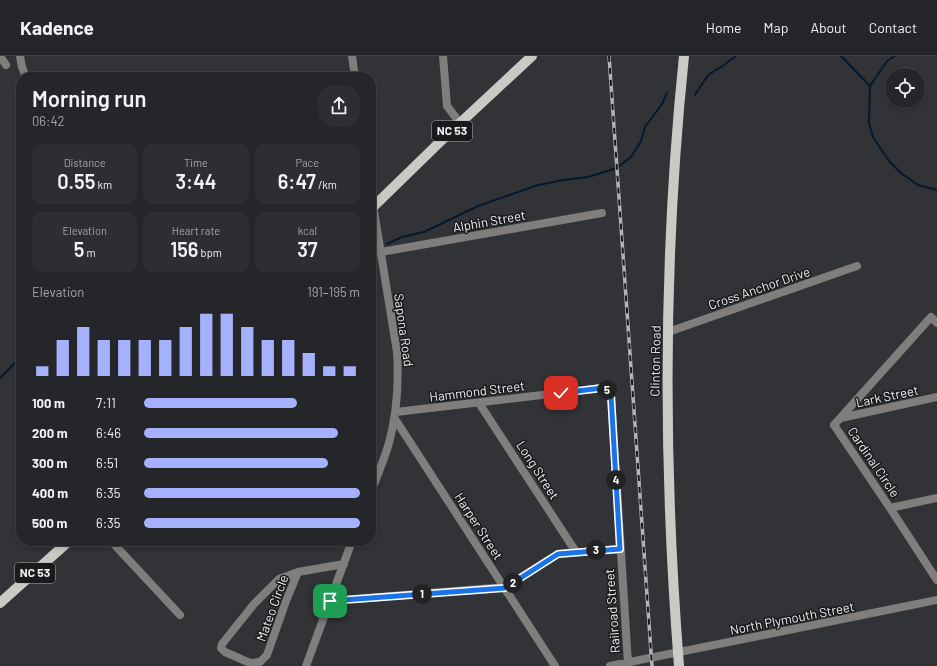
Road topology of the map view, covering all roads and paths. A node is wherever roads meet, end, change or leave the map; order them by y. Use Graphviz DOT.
graph roads {
  1 [pos="0,56"];
  2 [pos="20,56"];
  3 [pos="352,56"];
  4 [pos="443,56"];
  5 [pos="532,56"];
  6 [pos="684,56"];
  7 [pos="6,65"];
  8 [pos="24,72"];
  9 [pos="354,72"];
  10 [pos="460,123"];
  11 [pos="376,204"];
  12 [pos="602,213"];
  13 [pos="376,228"];
  14 [pos="381,252"];
  15 [pos="857,266"];
  16 [pos="937,323"];
  17 [pos="668,332"];
  18 [pos="608,390"];
  19 [pos="937,397"];
  20 [pos="479,403"];
  21 [pos="395,416"];
  22 [pos="841,418"];
  23 [pos="376,478"];
  24 [pos="937,498"];
  25 [pos="890,508"];
  26 [pos="63,546"];
  27 [pos="116,546"];
  28 [pos="350,546"];
  29 [pos="620,549"];
  30 [pos="576,552"];
  31 [pos="344,564"];
  32 [pos="298,572"];
  33 [pos="937,580"];
  34 [pos="505,588"];
  35 [pos="937,600"];
  36 [pos="330,601"];
  37 [pos="0,603"];
  38 [pos="180,614"];
  39 [pos="678,653"];
  40 [pos="628,663"];
  41 [pos="306,666"];
  42 [pos="555,666"];
  43 [pos="610,666"];
  44 [pos="679,666"];
  1 -- 7 [label="street"];
  2 -- 8 [label="street"];
  3 -- 9 [label="street"];
  4 -- 10 [label="street"];
  5 -- 10 [label="main road, NC 53"];
  6 -- 17 [label="main road, Clinton Road"];
  10 -- 11 [label="main road, NC 53"];
  12 -- 14 [label="street, Alphin Street"];
  13 -- 14 [label="street, Sapona Road"];
  14 -- 21 [label="street, Sapona Road"];
  15 -- 17 [label="street, Cross Anchor Drive"];
  16 -- 22 [label="street, Cardinal Circle"];
  17 -- 39 [label="main road, Clinton Road"];
  18 -- 20 [label="street, Hammond Street"];
  18 -- 29 [label="street, Railroad Street"];
  19 -- 22 [label="street, Lark Street"];
  20 -- 21 [label="street, Hammond Street"];
  20 -- 30 [label="street, Long Street"];
  21 -- 23 [label="street, Sapona Road"];
  21 -- 34 [label="street, Harper Street"];
  22 -- 25 [label="street, Cardinal Circle"];
  24 -- 25 [label="street"];
  25 -- 33 [label="street, Cardinal Circle"];
  26 -- 37 [label="main road, NC 53"];
  27 -- 38 [label="street"];
  28 -- 31 [label="street"];
  29 -- 30 [label="street"];
  29 -- 40 [label="street, Railroad Street"];
  30 -- 34 [label="street"];
  31 -- 32 [label="street, Mateo Circle"];
  31 -- 36 [label="street"];
  32 -- 32 [label="street, Mateo Circle"];
  34 -- 36 [label="street"];
  34 -- 42 [label="street, Harper Street"];
  35 -- 39 [label="street, North Plymouth Street"];
  36 -- 41 [label="street"];
  39 -- 40 [label="street, North Plymouth Street"];
  39 -- 44 [label="main road, Clinton Road"];
  40 -- 43 [label="street, North Plymouth Street"];
}
